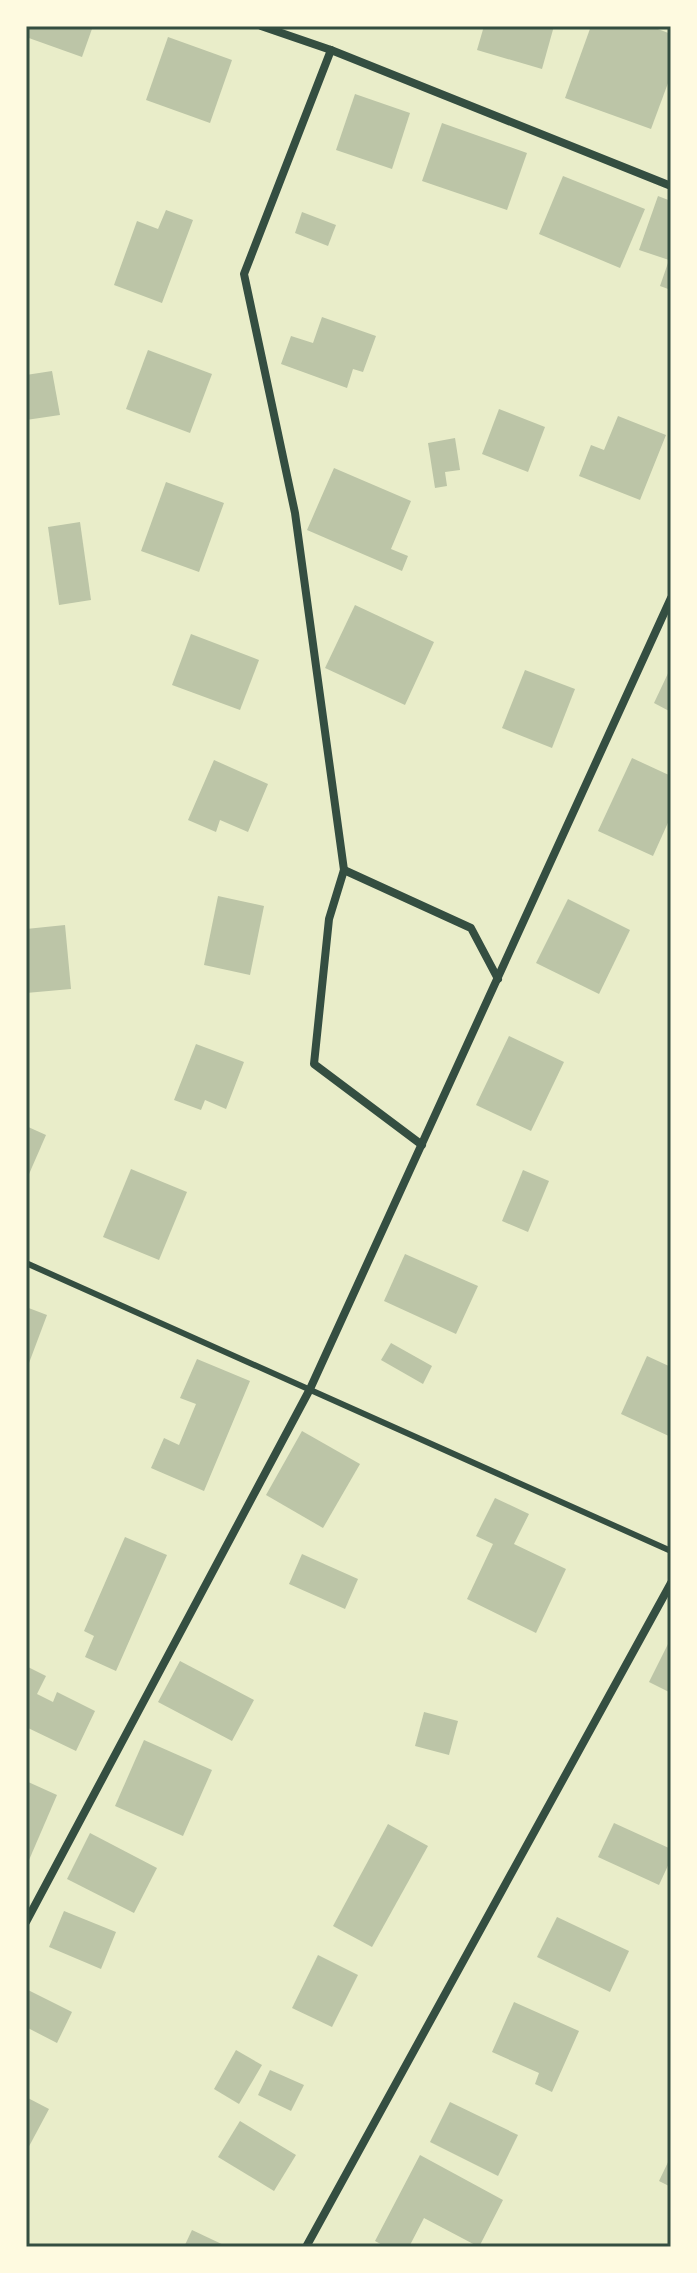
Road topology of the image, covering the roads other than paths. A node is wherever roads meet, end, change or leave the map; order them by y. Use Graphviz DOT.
graph roads {
  1 [pos="261,26"];
  2 [pos="331,50"];
  3 [pos="671,186"];
  4 [pos="671,598"];
  5 [pos="344,870"];
  6 [pos="498,979"];
  7 [pos="422,1145"];
  8 [pos="26,1263"];
  9 [pos="310,1389"];
  10 [pos="671,1551"];
  11 [pos="671,1583"];
  12 [pos="26,1922"];
  13 [pos="306,2247"];
  1 -- 2 [label="street"];
  2 -- 3 [label="street"];
  2 -- 5 [label="street"];
  4 -- 6 [label="street"];
  5 -- 6 [label="street"];
  5 -- 7 [label="street"];
  6 -- 7 [label="street"];
  7 -- 9 [label="street"];
  8 -- 9 [label="lane"];
  9 -- 10 [label="lane"];
  9 -- 12 [label="street"];
  11 -- 13 [label="street"];
}
